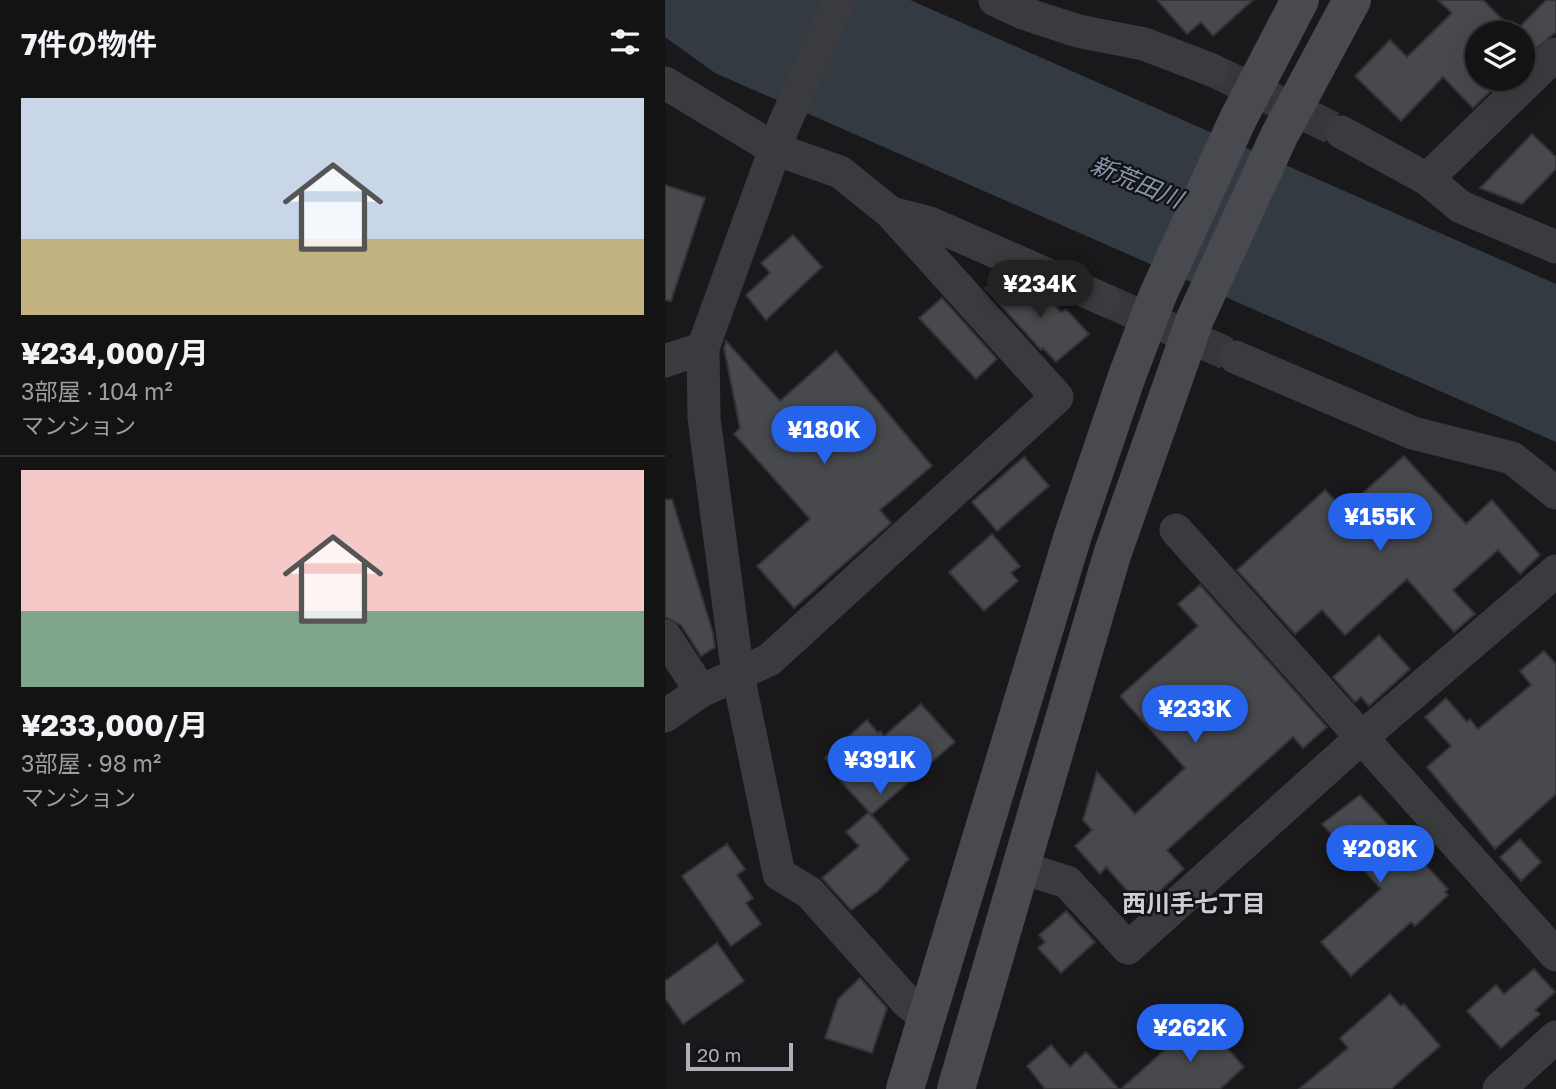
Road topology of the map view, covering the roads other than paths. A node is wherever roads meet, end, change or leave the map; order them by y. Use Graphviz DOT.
graph roads {
  1 [pos="839,0"];
  2 [pos="1300,0"];
  3 [pos="1352,0"];
  4 [pos="1017,4"];
  5 [pos="1556,54"];
  6 [pos="1212,70"];
  7 [pos="665,83"];
  8 [pos="1341,132"];
  9 [pos="779,138"];
  10 [pos="1427,179"];
  11 [pos="891,213"];
  12 [pos="1556,247"];
  13 [pos="1105,300"];
  14 [pos="703,348"];
  15 [pos="1235,357"];
  16 [pos="665,361"];
  17 [pos="1556,493"];
  18 [pos="1176,530"];
  19 [pos="1556,571"];
  20 [pos="665,636"];
  21 [pos="739,675"];
  22 [pos="701,691"];
  23 [pos="665,716"];
  24 [pos="1360,739"];
  25 [pos="1019,867"];
  26 [pos="1556,956"];
  27 [pos="926,1017"];
  28 [pos="1556,1037"];
  29 [pos="963,1085"];
  30 [pos="905,1089"];
  31 [pos="1499,1089"];
  1 -- 9 [label="street"];
  2 -- 27 [label="street"];
  3 -- 25 [label="street"];
  4 -- 6 [label="street"];
  5 -- 10 [label="street"];
  7 -- 9 [label="street"];
  8 -- 10 [label="street"];
  9 -- 11 [label="street"];
  9 -- 14 [label="street"];
  10 -- 12 [label="street"];
  11 -- 13 [label="street"];
  11 -- 21 [label="street"];
  14 -- 16 [label="street"];
  14 -- 21 [label="street"];
  15 -- 17 [label="street"];
  18 -- 24 [label="street"];
  19 -- 24 [label="street"];
  20 -- 22 [label="street"];
  21 -- 22 [label="street"];
  21 -- 27 [label="street"];
  22 -- 23 [label="street"];
  24 -- 25 [label="street"];
  24 -- 26 [label="street"];
  25 -- 29 [label="street"];
  27 -- 30 [label="street"];
  28 -- 31 [label="street"];
}
